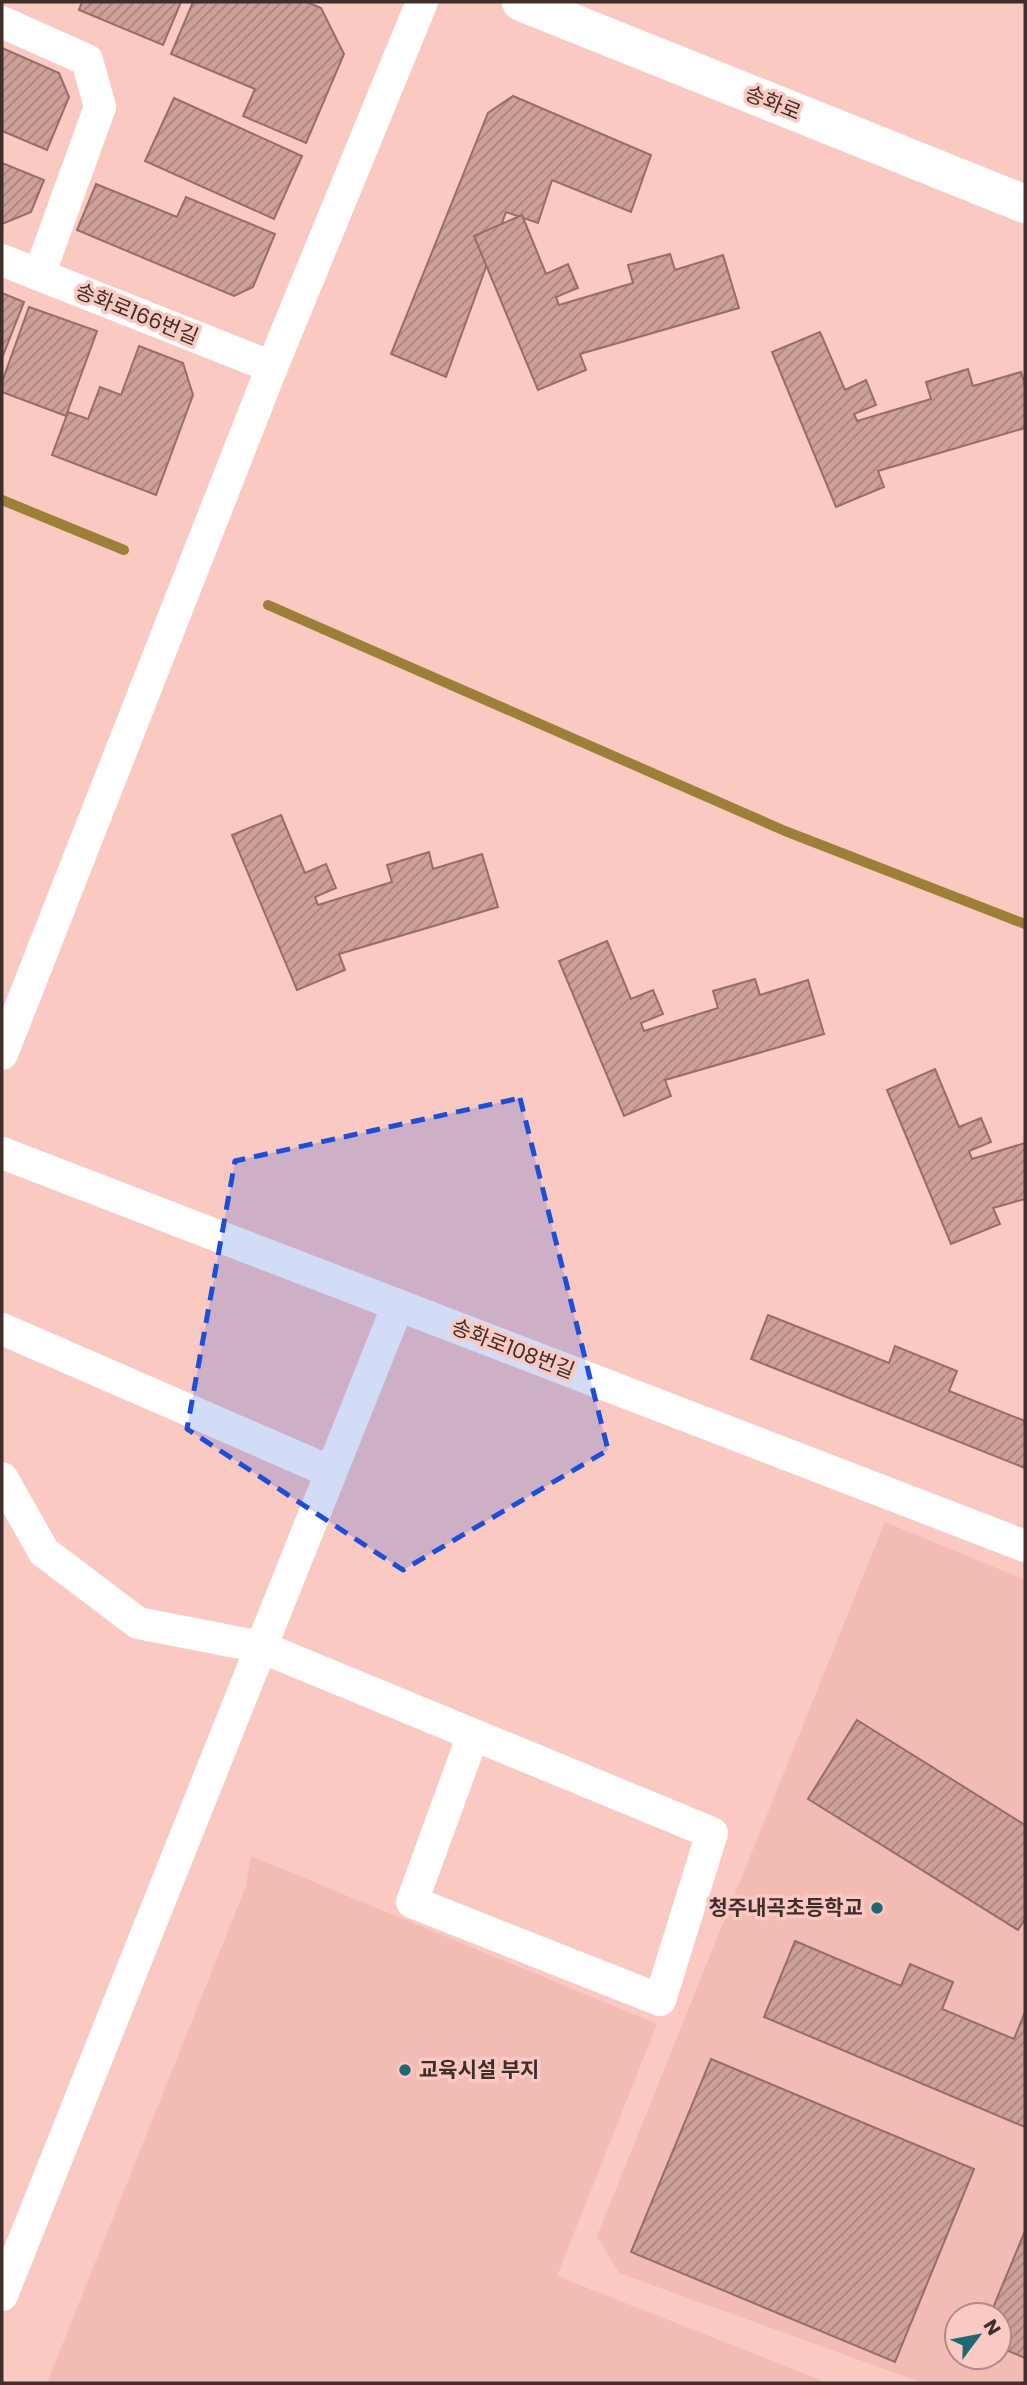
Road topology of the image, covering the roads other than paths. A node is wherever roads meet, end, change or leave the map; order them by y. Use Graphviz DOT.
graph roads {
  1 [pos="422,2"];
  2 [pos="521,2"];
  3 [pos="2,22"];
  4 [pos="1025,204"];
  5 [pos="2,260"];
  6 [pos="39,275"];
  7 [pos="272,367"];
  8 [pos="2,1054"];
  9 [pos="2,1153"];
  10 [pos="398,1305"];
  11 [pos="2,1329"];
  12 [pos="331,1472"];
  13 [pos="2,1478"];
  14 [pos="1025,1546"];
  15 [pos="261,1647"];
  16 [pos="473,1735"];
  17 [pos="2,2295"];
  1 -- 7 [label="street"];
  2 -- 4 [label="street, 송화로"];
  3 -- 6 [label="street"];
  5 -- 6 [label="street, 송화로166번길"];
  6 -- 7 [label="street, 송화로166번길"];
  7 -- 8 [label="street"];
  9 -- 10 [label="street, 송화로108번길"];
  10 -- 12 [label="street"];
  10 -- 14 [label="street, 송화로108번길"];
  11 -- 12 [label="street"];
  12 -- 15 [label="street"];
  13 -- 15 [label="street"];
  15 -- 16 [label="street"];
  15 -- 17 [label="street"];
  16 -- 16 [label="street"];
}
